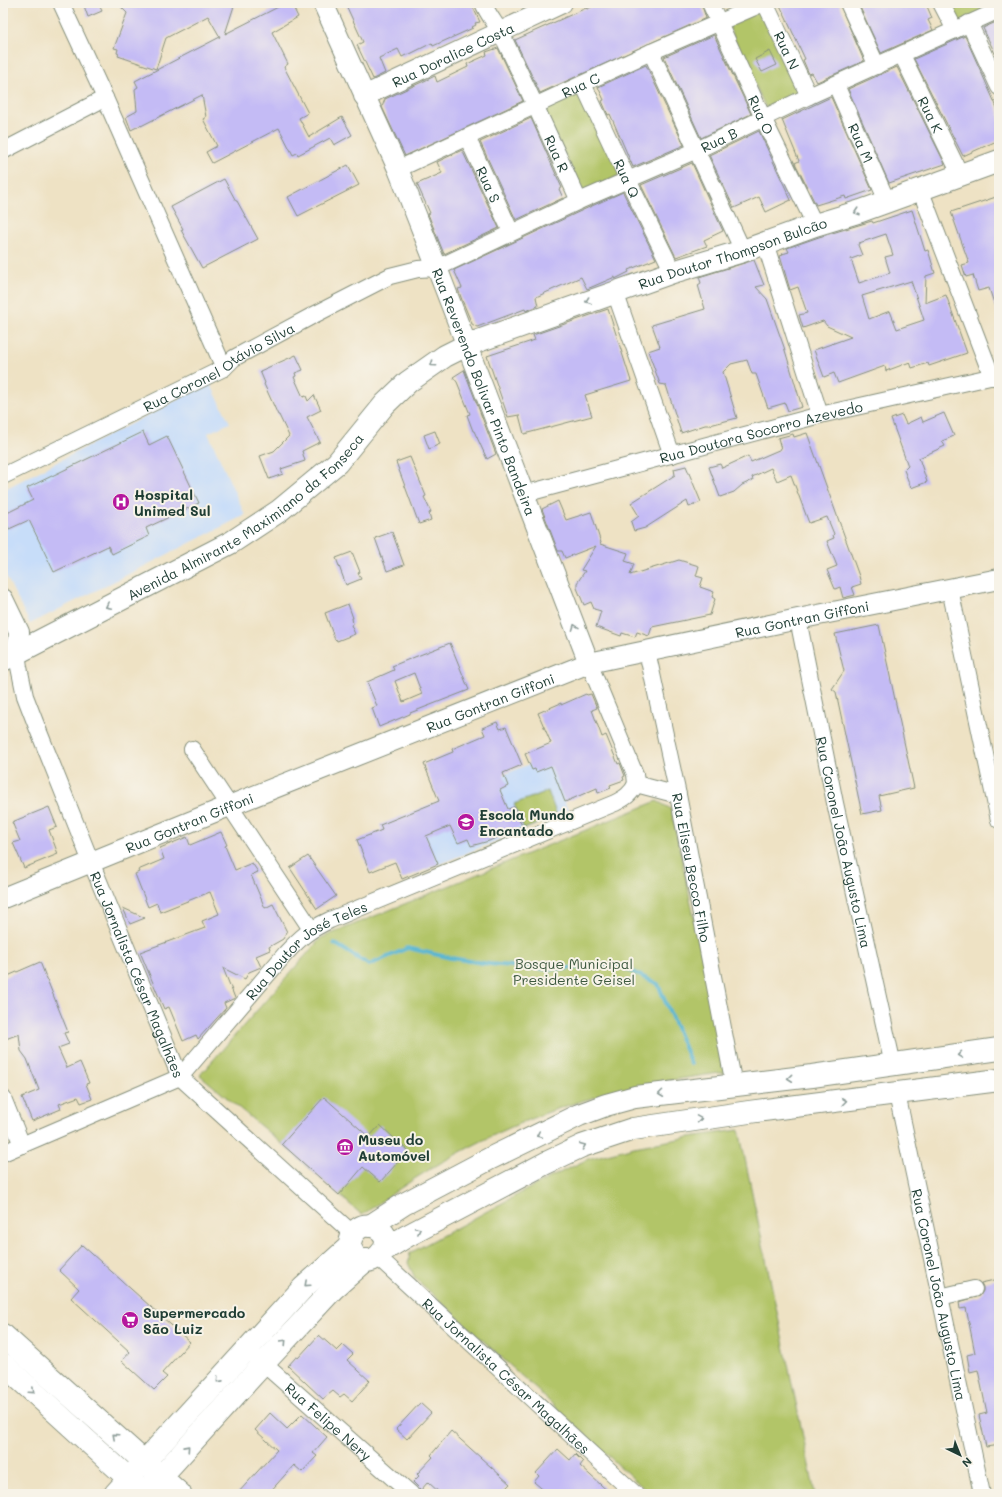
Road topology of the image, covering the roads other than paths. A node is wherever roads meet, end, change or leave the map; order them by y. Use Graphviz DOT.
graph roads {
  1 [pos="61,3"];
  2 [pos="323,3"];
  3 [pos="483,3"];
  4 [pos="562,3"];
  5 [pos="710,3"];
  6 [pos="764,3"];
  7 [pos="848,3"];
  8 [pos="941,3"];
  9 [pos="996,8"];
  10 [pos="720,22"];
  11 [pos="962,27"];
  12 [pos="500,32"];
  13 [pos="651,52"];
  14 [pos="902,54"];
  15 [pos="877,66"];
  16 [pos="583,84"];
  17 [pos="836,85"];
  18 [pos="999,87"];
  19 [pos="364,96"];
  20 [pos="809,96"];
  21 [pos="105,98"];
  22 [pos="536,106"];
  23 [pos="763,118"];
  24 [pos="467,136"];
  25 [pos="698,150"];
  26 [pos="3,151"];
  27 [pos="999,161"];
  28 [pos="398,169"];
  29 [pos="960,174"];
  30 [pos="628,180"];
  31 [pos="920,189"];
  32 [pos="578,201"];
  33 [pos="887,201"];
  34 [pos="815,225"];
  35 [pos="511,232"];
  36 [pos="765,243"];
  37 [pos="743,251"];
  38 [pos="437,268"];
  39 [pos="673,272"];
  40 [pos="615,292"];
  41 [pos="467,345"];
  42 [pos="224,368"];
  43 [pos="996,376"];
  44 [pos="820,415"];
  45 [pos="672,454"];
  46 [pos="3,476"];
  47 [pos="524,494"];
  48 [pos="999,579"];
  49 [pos="950,589"];
  50 [pos="3,599"];
  51 [pos="798,619"];
  52 [pos="647,651"];
  53 [pos="10,656"];
  54 [pos="589,663"];
  55 [pos="192,749"];
  56 [pos="636,784"];
  57 [pos="678,795"];
  58 [pos="229,806"];
  59 [pos="999,820"];
  60 [pos="91,862"];
  61 [pos="3,898"];
  62 [pos="311,929"];
  63 [pos="999,1049"];
  64 [pos="893,1065"];
  65 [pos="812,1076"];
  66 [pos="180,1077"];
  67 [pos="999,1080"];
  68 [pos="741,1084"];
  69 [pos="897,1094"];
  70 [pos="3,1098"];
  71 [pos="816,1104"];
  72 [pos="749,1112"];
  73 [pos="22,1145"];
  74 [pos="3,1153"];
  75 [pos="367,1245"];
  76 [pos="974,1289"];
  77 [pos="940,1297"];
  78 [pos="3,1335"];
  79 [pos="248,1349"];
  80 [pos="264,1363"];
  81 [pos="3,1364"];
  82 [pos="144,1462"];
  83 [pos="160,1477"];
  84 [pos="122,1486"];
  85 [pos="146,1494"];
  86 [pos="180,1494"];
  87 [pos="411,1494"];
  88 [pos="635,1494"];
  89 [pos="982,1494"];
  1 -- 21 [label="street"];
  2 -- 19 [label="street, Rua Reverendo Bolivar Pinto Bandeira"];
  3 -- 12 [label="street, Rua R"];
  4 -- 12 [label="street, Rua Doralice Costa"];
  5 -- 10 [label="street, Rua O"];
  6 -- 10 [label="street, Rua C"];
  6 -- 20 [label="street, Rua N"];
  7 -- 15 [label="street"];
  8 -- 11 [label="street"];
  9 -- 11 [label="street, Rua B"];
  10 -- 13 [label="street, Rua C"];
  10 -- 23 [label="street, Rua O"];
  11 -- 14 [label="street, Rua B"];
  11 -- 18 [label="street"];
  12 -- 19 [label="street, Rua Doralice Costa"];
  12 -- 22 [label="street, Rua R"];
  13 -- 16 [label="street, Rua C"];
  13 -- 25 [label="street"];
  14 -- 15 [label="street, Rua B"];
  14 -- 29 [label="street, Rua K"];
  15 -- 17 [label="street, Rua B"];
  16 -- 22 [label="street, Rua C"];
  16 -- 30 [label="street, Rua Q"];
  17 -- 20 [label="street, Rua B"];
  17 -- 33 [label="street, Rua M"];
  19 -- 28 [label="street, Rua Reverendo Bolivar Pinto Bandeira"];
  20 -- 23 [label="street, Rua B"];
  21 -- 26 [label="street"];
  21 -- 42 [label="street"];
  22 -- 24 [label="street, Rua C"];
  22 -- 32 [label="street, Rua R"];
  23 -- 25 [label="street, Rua B"];
  23 -- 34 [label="street, Rua O"];
  24 -- 28 [label="street, Rua C"];
  24 -- 35 [label="street, Rua S"];
  25 -- 30 [label="street, Rua B"];
  25 -- 37 [label="street"];
  27 -- 29 [label="main road, Rua Doutor Thompson Bulcão"];
  28 -- 38 [label="street, Rua Reverendo Bolivar Pinto Bandeira"];
  29 -- 31 [label="main road, Rua Doutor Thompson Bulcão"];
  30 -- 32 [label="street, Rua B"];
  30 -- 39 [label="street, Rua Q"];
  31 -- 33 [label="main road, Rua Doutor Thompson Bulcão"];
  31 -- 43 [label="street"];
  32 -- 35 [label="street, Rua B"];
  33 -- 34 [label="main road, Rua Doutor Thompson Bulcão, one-way"];
  34 -- 36 [label="main road, Rua Doutor Thompson Bulcão"];
  35 -- 38 [label="street, Rua B"];
  36 -- 37 [label="main road, Rua Doutor Thompson Bulcão"];
  36 -- 44 [label="street"];
  37 -- 39 [label="main road, Rua Doutor Thompson Bulcão"];
  38 -- 41 [label="street, Rua Reverendo Bolivar Pinto Bandeira"];
  38 -- 42 [label="street, Rua Coronel Otávio Silva"];
  39 -- 40 [label="main road, Rua Doutor Thompson Bulcão"];
  40 -- 41 [label="main road, Rua Doutor Thompson Bulcão, one-way"];
  40 -- 45 [label="street"];
  41 -- 47 [label="street, Rua Reverendo Bolivar Pinto Bandeira"];
  41 -- 53 [label="main road, Avenida Almirante Maximiano da Fonseca, one-way"];
  42 -- 46 [label="street, Rua Coronel Otávio Silva"];
  43 -- 44 [label="street, Rua Doutora Socorro Azevedo"];
  44 -- 45 [label="street, Rua Doutora Socorro Azevedo"];
  45 -- 47 [label="street, Rua Doutora Socorro Azevedo"];
  54 -- 47 [label="street, Rua Reverendo Bolivar Pinto Bandeira, one-way"];
  48 -- 49 [label="street, Rua Gontran Giffoni"];
  49 -- 51 [label="street, Rua Gontran Giffoni"];
  49 -- 59 [label="street"];
  50 -- 53 [label="street"];
  51 -- 52 [label="street, Rua Gontran Giffoni"];
  51 -- 64 [label="street, Rua Coronel João Augusto Lima"];
  52 -- 54 [label="street, Rua Gontran Giffoni"];
  52 -- 57 [label="street, Rua Eliseu Becco Filho"];
  53 -- 60 [label="street, Rua Jornalista César Magalhães"];
  54 -- 56 [label="street, Rua Reverendo Bolivar Pinto Bandeira"];
  54 -- 58 [label="street, Rua Gontran Giffoni"];
  55 -- 58 [label="street"];
  56 -- 57 [label="street"];
  56 -- 62 [label="street, Rua Doutor José Teles"];
  57 -- 68 [label="street, Rua Eliseu Becco Filho"];
  58 -- 60 [label="street, Rua Gontran Giffoni"];
  58 -- 62 [label="street"];
  60 -- 61 [label="street, Rua Gontran Giffoni"];
  60 -- 66 [label="street, Rua Jornalista César Magalhães"];
  62 -- 66 [label="street, Rua Doutor José Teles"];
  63 -- 64 [label="main road, one-way"];
  64 -- 65 [label="main road"];
  65 -- 68 [label="main road, one-way"];
  65 -- 71 [label="main road"];
  66 -- 73 [label="street, Rua Doutor José Teles"];
  66 -- 75 [label="street, Rua Jornalista César Magalhães"];
  67 -- 69 [label="main road"];
  68 -- 72 [label="main road"];
  68 -- 75 [label="main road, one-way"];
  71 -- 69 [label="main road, one-way"];
  69 -- 77 [label="street, Rua Coronel João Augusto Lima"];
  70 -- 73 [label="street"];
  71 -- 72 [label="main road"];
  75 -- 72 [label="main road, one-way"];
  73 -- 74 [label="street, Rua Doutor José Teles"];
  75 -- 79 [label="main road, one-way"];
  80 -- 75 [label="main road, one-way"];
  75 -- 88 [label="street, Rua Jornalista César Magalhães"];
  76 -- 77 [label="street"];
  77 -- 89 [label="street, Rua Coronel João Augusto Lima"];
  82 -- 78 [label="main road, one-way"];
  79 -- 80 [label="street, Rua Felipe Nery"];
  79 -- 82 [label="main road, one-way"];
  83 -- 80 [label="main road, one-way"];
  80 -- 87 [label="street, Rua Felipe Nery"];
  81 -- 84 [label="main road, one-way"];
  82 -- 83 [label="main road"];
  82 -- 84 [label="main road"];
  83 -- 85 [label="main road"];
  83 -- 86 [label="main road"];
  84 -- 85 [label="main road"];
}
